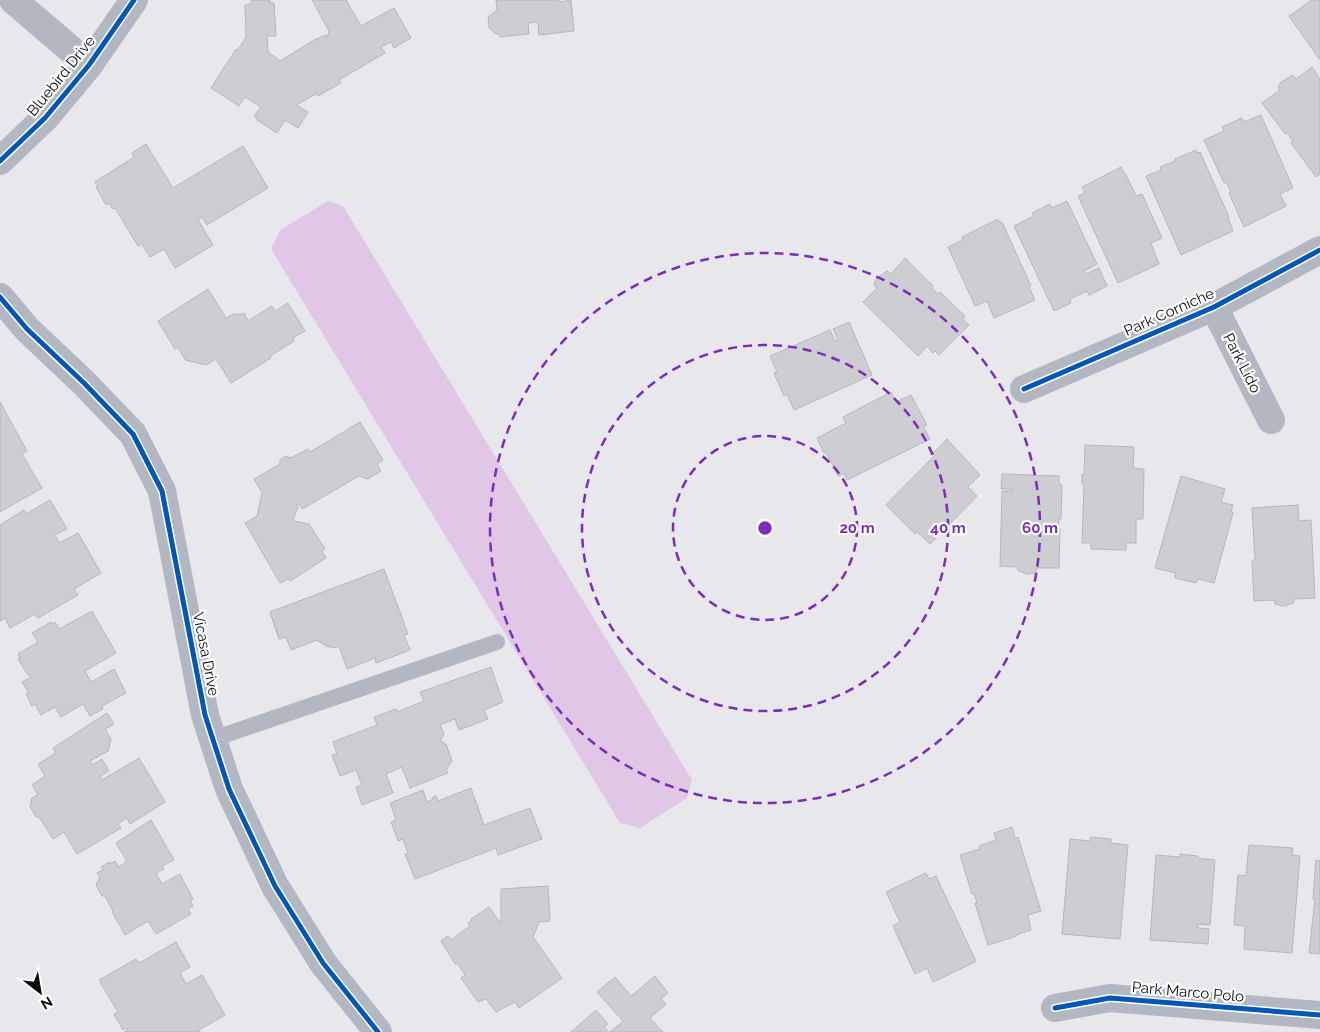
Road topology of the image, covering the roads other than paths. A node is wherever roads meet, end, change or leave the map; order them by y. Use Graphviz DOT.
graph roads {
  1 [pos="13,0"];
  2 [pos="134,0"];
  3 [pos="89,65"];
  4 [pos="0,161"];
  5 [pos="1320,250"];
  6 [pos="0,297"];
  7 [pos="1214,307"];
  8 [pos="1024,388"];
  9 [pos="1271,420"];
  10 [pos="497,642"];
  11 [pos="212,739"];
  12 [pos="1055,1008"];
  13 [pos="1320,1015"];
  14 [pos="378,1032"];
  1 -- 3 [label="street"];
  2 -- 3 [label="street, Bluebird Drive"];
  3 -- 4 [label="street, Bluebird Drive"];
  5 -- 7 [label="street, Park Corniche"];
  6 -- 11 [label="street, Vicasa Drive"];
  7 -- 8 [label="street, Park Corniche"];
  7 -- 9 [label="street, Park Lido"];
  10 -- 11 [label="lane"];
  11 -- 14 [label="street, Vicasa Drive"];
  12 -- 13 [label="street, Park Marco Polo"];
}
